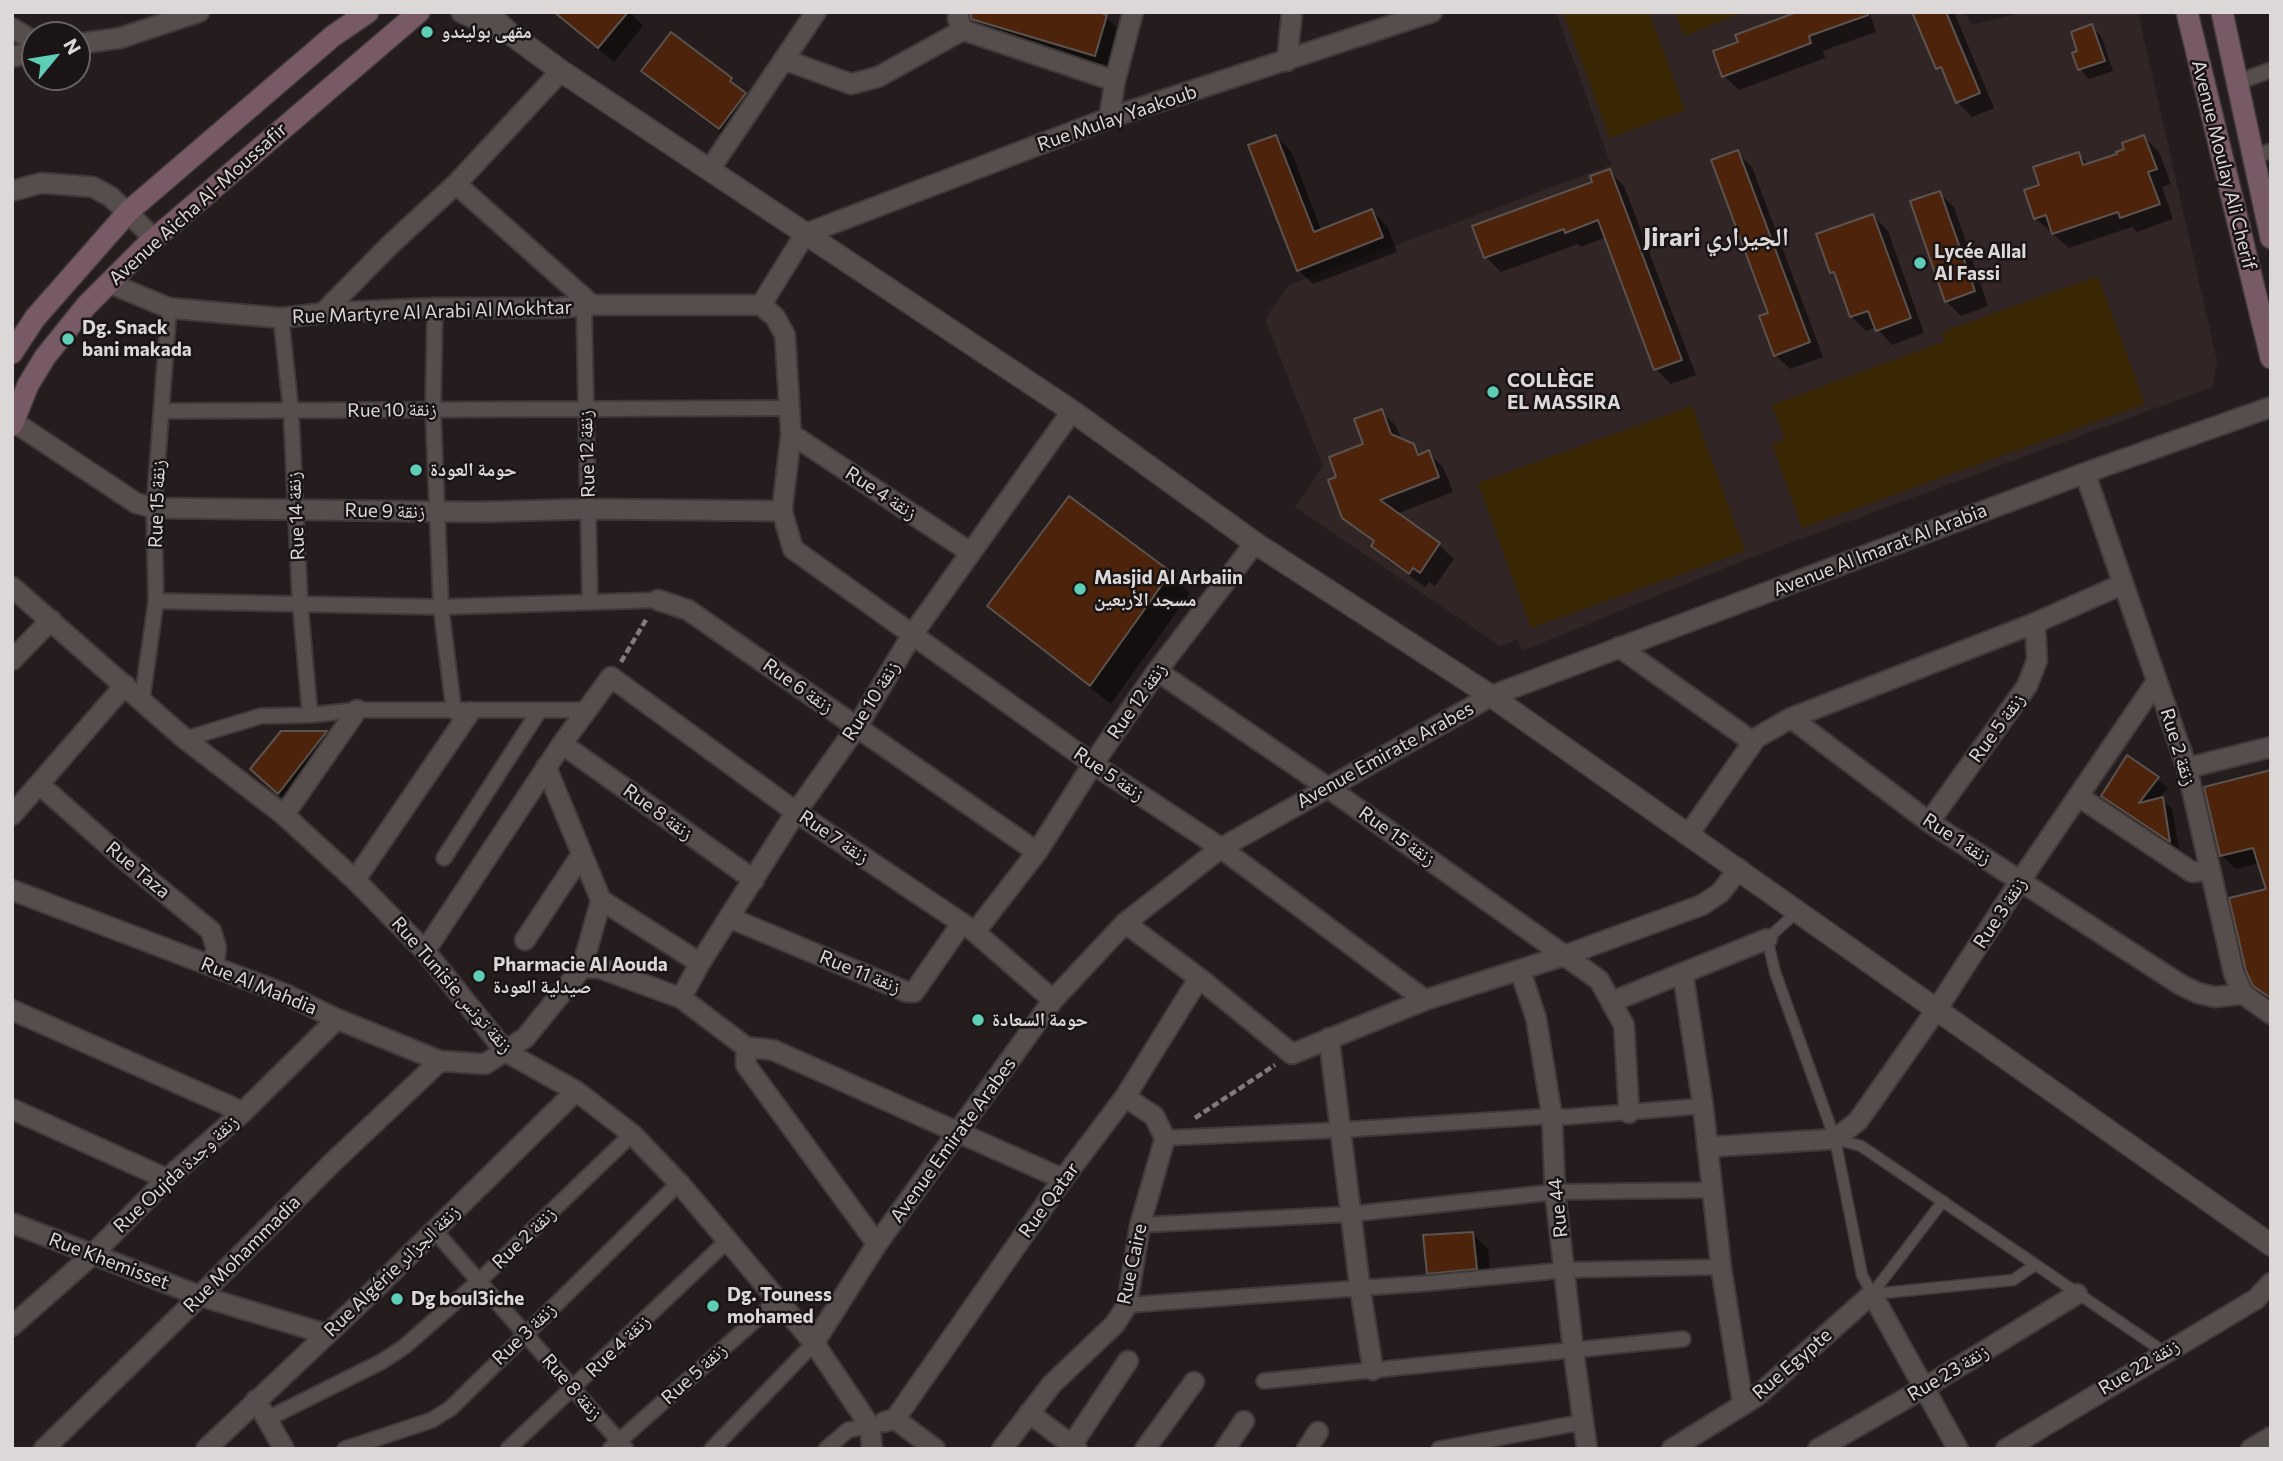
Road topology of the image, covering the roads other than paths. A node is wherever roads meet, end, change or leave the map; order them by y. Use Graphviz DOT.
graph roads {
  1 [pos="368,12"];
  2 [pos="420,12"];
  3 [pos="436,12"];
  4 [pos="462,12"];
  5 [pos="487,12"];
  6 [pos="816,12"];
  7 [pos="1133,12"];
  8 [pos="1292,12"];
  9 [pos="2187,12"];
  10 [pos="193,13"];
  11 [pos="1421,14"];
  12 [pos="2227,14"];
  13 [pos="960,20"];
  14 [pos="508,32"];
  15 [pos="91,42"];
  16 [pos="785,60"];
  17 [pos="1287,61"];
  18 [pos="2271,70"];
  19 [pos="561,71"];
  20 [pos="1115,80"];
  21 [pos="2235,83"];
  22 [pos="1110,118"];
  23 [pos="2261,154"];
  24 [pos="710,169"];
  25 [pos="456,184"];
  26 [pos="12,191"];
  27 [pos="129,211"];
  28 [pos="805,234"];
  29 [pos="2271,237"];
  30 [pos="155,239"];
  31 [pos="109,283"];
  32 [pos="761,305"];
  33 [pos="588,306"];
  34 [pos="169,308"];
  35 [pos="435,308"];
  36 [pos="323,313"];
  37 [pos="281,318"];
  38 [pos="13,349"];
  39 [pos="2271,358"];
  40 [pos="2271,407"];
  41 [pos="585,408"];
  42 [pos="790,408"];
  43 [pos="433,410"];
  44 [pos="162,411"];
  45 [pos="291,411"];
  46 [pos="1072,411"];
  47 [pos="13,423"];
  48 [pos="791,434"];
  49 [pos="2085,473"];
  50 [pos="154,508"];
  51 [pos="588,509"];
  52 [pos="295,510"];
  53 [pos="782,511"];
  54 [pos="437,512"];
  55 [pos="1255,543"];
  56 [pos="970,552"];
  57 [pos="2123,584"];
  58 [pos="12,587"];
  59 [pos="658,600"];
  60 [pos="156,601"];
  61 [pos="300,602"];
  62 [pos="590,602"];
  63 [pos="441,607"];
  64 [pos="51,620"];
  65 [pos="2035,623"];
  66 [pos="912,635"];
  67 [pos="1619,647"];
  68 [pos="12,660"];
  69 [pos="1157,671"];
  70 [pos="2157,681"];
  71 [pos="125,685"];
  72 [pos="1490,696"];
  73 [pos="142,700"];
  74 [pos="357,710"];
  75 [pos="587,710"];
  76 [pos="539,711"];
  77 [pos="462,712"];
  78 [pos="310,715"];
  79 [pos="1791,718"];
  80 [pos="857,727"];
  81 [pos="185,739"];
  82 [pos="1753,742"];
  83 [pos="562,744"];
  84 [pos="2271,747"];
  85 [pos="1093,764"];
  86 [pos="546,767"];
  87 [pos="2187,768"];
  88 [pos="39,784"];
  89 [pos="1327,787"];
  90 [pos="2078,796"];
  91 [pos="796,812"];
  92 [pos="12,815"];
  93 [pos="285,815"];
  94 [pos="1929,821"];
  95 [pos="1688,835"];
  96 [pos="1221,848"];
  97 [pos="1037,852"];
  98 [pos="582,854"];
  99 [pos="444,858"];
  100 [pos="1739,869"];
  101 [pos="2210,870"];
  102 [pos="355,880"];
  103 [pos="754,880"];
  104 [pos="2021,881"];
  105 [pos="12,890"];
  106 [pos="601,900"];
  107 [pos="1798,911"];
  108 [pos="730,918"];
  109 [pos="1125,923"];
  110 [pos="968,928"];
  111 [pos="1767,939"];
  112 [pos="525,940"];
  113 [pos="425,951"];
  114 [pos="1566,955"];
  115 [pos="700,963"];
  116 [pos="214,966"];
  117 [pos="582,968"];
  118 [pos="1520,970"];
  119 [pos="1683,974"];
  120 [pos="1199,978"];
  121 [pos="2243,993"];
  122 [pos="681,998"];
  123 [pos="1053,1000"];
  124 [pos="1425,1000"];
  125 [pos="1611,1002"];
  126 [pos="1937,1009"];
  127 [pos="12,1010"];
  128 [pos="2271,1014"];
  129 [pos="337,1019"];
  130 [pos="1329,1038"];
  131 [pos="746,1048"];
  132 [pos="506,1052"];
  133 [pos="440,1061"];
  134 [pos="576,1091"];
  135 [pos="1125,1097"];
  136 [pos="1703,1106"];
  137 [pos="12,1109"];
  138 [pos="243,1112"];
  139 [pos="1629,1113"];
  140 [pos="1552,1116"];
  141 [pos="1340,1130"];
  142 [pos="959,1133"];
  143 [pos="632,1134"];
  144 [pos="1165,1138"];
  145 [pos="1835,1139"];
  146 [pos="1707,1147"];
  147 [pos="167,1179"];
  148 [pos="1063,1179"];
  149 [pos="679,1183"];
  150 [pos="1711,1190"];
  151 [pos="1555,1192"];
  152 [pos="1943,1201"];
  153 [pos="1351,1214"];
  154 [pos="12,1223"];
  155 [pos="1140,1225"];
  156 [pos="434,1230"];
  157 [pos="727,1241"];
  158 [pos="877,1244"];
  159 [pos="2271,1245"];
  160 [pos="91,1255"];
  161 [pos="2035,1265"];
  162 [pos="1721,1267"];
  163 [pos="1565,1270"];
  164 [pos="480,1282"];
  165 [pos="2271,1283"];
  166 [pos="1360,1288"];
  167 [pos="1872,1294"];
  168 [pos="2077,1294"];
  169 [pos="200,1297"];
  170 [pos="778,1300"];
  171 [pos="1127,1305"];
  172 [pos="12,1326"];
  173 [pos="525,1333"];
  174 [pos="326,1334"];
  175 [pos="1683,1339"];
  176 [pos="814,1343"];
  177 [pos="1573,1348"];
  178 [pos="2164,1352"];
  179 [pos="1128,1361"];
  180 [pos="1373,1370"];
  181 [pos="1264,1381"];
  182 [pos="1194,1382"];
  183 [pos="1924,1388"];
  184 [pos="573,1389"];
  185 [pos="257,1400"];
  186 [pos="1743,1405"];
  187 [pos="1029,1413"];
  188 [pos="267,1419"];
  189 [pos="895,1419"];
  190 [pos="1244,1421"];
  191 [pos="1583,1422"];
  192 [pos="870,1426"];
  193 [pos="1318,1432"];
  194 [pos="2271,1437"];
  195 [pos="619,1446"];
  196 [pos="1073,1447"];
  197 [pos="44,1449"];
  198 [pos="206,1449"];
  199 [pos="284,1449"];
  200 [pos="345,1449"];
  201 [pos="509,1449"];
  202 [pos="712,1449"];
  203 [pos="827,1449"];
  204 [pos="872,1449"];
  205 [pos="935,1449"];
  206 [pos="1002,1449"];
  207 [pos="1145,1449"];
  208 [pos="1224,1449"];
  209 [pos="1307,1449"];
  210 [pos="1439,1449"];
  211 [pos="1587,1449"];
  212 [pos="1672,1449"];
  213 [pos="1818,1449"];
  214 [pos="1958,1449"];
  215 [pos="2006,1449"];
  216 [pos="2251,1449"];
  1 -- 27 [label="main road, Avenue Aicha Al-Moussafir"];
  2 -- 3 [label="main road"];
  2 -- 30 [label="main road, Avenue Aicha Al-Moussafir"];
  4 -- 14 [label="street"];
  5 -- 14 [label="street"];
  6 -- 16 [label="street"];
  7 -- 20 [label="street"];
  8 -- 17 [label="street"];
  9 -- 39 [label="main road, Avenue Moulay Ali Cherif"];
  10 -- 15 [label="street"];
  11 -- 17 [label="street, Rue Mulay Yaakoub"];
  12 -- 21 [label="main road, Avenue Moulay Ali Cherif"];
  13 -- 16 [label="street"];
  13 -- 20 [label="street"];
  14 -- 19 [label="street"];
  16 -- 24 [label="street"];
  17 -- 22 [label="street, Rue Mulay Yaakoub"];
  18 -- 21 [label="street"];
  19 -- 24 [label="street"];
  19 -- 25 [label="street"];
  20 -- 22 [label="street"];
  21 -- 23 [label="main road, Avenue Moulay Ali Cherif"];
  22 -- 28 [label="street, Rue Mulay Yaakoub"];
  23 -- 29 [label="main road, Avenue Moulay Ali Cherif"];
  24 -- 28 [label="street"];
  25 -- 33 [label="street"];
  25 -- 36 [label="street"];
  26 -- 27 [label="street"];
  27 -- 30 [label="street"];
  27 -- 38 [label="main road, Avenue Aicha Al-Moussafir"];
  28 -- 32 [label="street"];
  28 -- 46 [label="street"];
  30 -- 31 [label="main road, Avenue Aicha Al-Moussafir"];
  31 -- 34 [label="street, Rue Martyre Al Arabi Al Mokhtar"];
  31 -- 47 [label="main road, Avenue Aicha Al-Moussafir"];
  32 -- 33 [label="street, Rue Martyre Al Arabi Al Mokhtar"];
  32 -- 42 [label="street"];
  33 -- 35 [label="street, Rue Martyre Al Arabi Al Mokhtar"];
  33 -- 41 [label="street, Rue 12 زنقة"];
  34 -- 37 [label="street, Rue Martyre Al Arabi Al Mokhtar"];
  34 -- 44 [label="street, Rue 15 زنقة"];
  35 -- 36 [label="street, Rue Martyre Al Arabi Al Mokhtar"];
  35 -- 43 [label="street"];
  36 -- 37 [label="street, Rue Martyre Al Arabi Al Mokhtar"];
  37 -- 45 [label="street, Rue 14 زنقة"];
  40 -- 49 [label="street, Avenue Al Imarat Al Arabia"];
  41 -- 42 [label="street, Rue 10 زنقة"];
  41 -- 43 [label="street, Rue 10 زنقة"];
  41 -- 51 [label="street, Rue 12 زنقة"];
  42 -- 48 [label="street"];
  43 -- 45 [label="street, Rue 10 زنقة"];
  43 -- 54 [label="street"];
  44 -- 45 [label="street, Rue 10 زنقة"];
  44 -- 50 [label="street, Rue 15 زنقة"];
  45 -- 52 [label="street, Rue 14 زنقة"];
  46 -- 55 [label="street"];
  46 -- 56 [label="street, Rue 10 زنقة"];
  47 -- 50 [label="street, Rue 9 زنقة"];
  48 -- 53 [label="street"];
  48 -- 56 [label="street, Rue 4 زنقة"];
  49 -- 57 [label="street, Rue 2 زنقة"];
  49 -- 67 [label="street, Avenue Al Imarat Al Arabia"];
  50 -- 52 [label="street, Rue 9 زنقة"];
  50 -- 60 [label="street, Rue 15 زنقة"];
  51 -- 53 [label="street, Rue 9 زنقة"];
  51 -- 54 [label="street, Rue 9 زنقة"];
  51 -- 62 [label="street, Rue 12 زنقة"];
  52 -- 54 [label="street, Rue 9 زنقة"];
  52 -- 61 [label="street, Rue 14 زنقة"];
  53 -- 66 [label="street, Rue 5 زنقة"];
  54 -- 63 [label="street"];
  55 -- 69 [label="street, Rue 12 زنقة"];
  55 -- 72 [label="street"];
  56 -- 66 [label="street, Rue 10 زنقة"];
  57 -- 65 [label="street"];
  57 -- 70 [label="street, Rue 2 زنقة"];
  58 -- 64 [label="street, Rue Tunisie زنقة تونس"];
  59 -- 62 [label="street"];
  59 -- 80 [label="street, Rue 6 زنقة"];
  60 -- 61 [label="street"];
  60 -- 73 [label="street, Rue 15 زنقة"];
  61 -- 63 [label="street"];
  61 -- 78 [label="street, Rue 14 زنقة"];
  62 -- 63 [label="street"];
  63 -- 77 [label="street"];
  64 -- 68 [label="street"];
  64 -- 71 [label="street, Rue Tunisie زنقة تونس"];
  65 -- 79 [label="street"];
  65 -- 94 [label="street, Rue 5 زنقة"];
  66 -- 80 [label="street, Rue 10 زنقة"];
  66 -- 85 [label="street, Rue 5 زنقة"];
  67 -- 72 [label="street, Avenue Al Imarat Al Arabia"];
  67 -- 82 [label="street"];
  69 -- 85 [label="street, Rue 12 زنقة"];
  69 -- 89 [label="street, Rue 15 زنقة"];
  70 -- 87 [label="street, Rue 2 زنقة"];
  70 -- 90 [label="street, Rue 3 زنقة"];
  71 -- 73 [label="street, Rue Tunisie زنقة تونس"];
  71 -- 88 [label="street"];
  72 -- 89 [label="street, Avenue Emirate Arabes"];
  72 -- 95 [label="street"];
  73 -- 81 [label="street, Rue Tunisie زنقة تونس"];
  74 -- 77 [label="street"];
  74 -- 78 [label="street"];
  74 -- 93 [label="street"];
  75 -- 76 [label="street"];
  75 -- 83 [label="street"];
  75 -- 91 [label="street, Rue 7 زنقة"];
  76 -- 77 [label="street"];
  76 -- 99 [label="street"];
  77 -- 102 [label="street"];
  78 -- 81 [label="street"];
  79 -- 82 [label="street"];
  79 -- 94 [label="street, Rue 1 زنقة"];
  80 -- 91 [label="street, Rue 10 زنقة"];
  80 -- 97 [label="street, Rue 6 زنقة"];
  81 -- 93 [label="street, Rue Tunisie زنقة تونس"];
  82 -- 95 [label="street"];
  83 -- 86 [label="street"];
  83 -- 103 [label="street, Rue 8 زنقة"];
  84 -- 87 [label="street"];
  85 -- 96 [label="street, Rue 5 زنقة"];
  85 -- 97 [label="street, Rue 12 زنقة"];
  86 -- 98 [label="street"];
  86 -- 113 [label="street"];
  87 -- 101 [label="street, Rue 2 زنقة"];
  88 -- 92 [label="street"];
  88 -- 116 [label="street, Rue Taza"];
  89 -- 96 [label="street, Avenue Emirate Arabes"];
  89 -- 114 [label="street, Rue 15 زنقة"];
  90 -- 101 [label="street"];
  90 -- 104 [label="street, Rue 3 زنقة"];
  91 -- 103 [label="street, Rue 10 زنقة"];
  91 -- 110 [label="street, Rue 7 زنقة"];
  93 -- 102 [label="street, Rue Tunisie زنقة تونس"];
  94 -- 104 [label="street, Rue 1 زنقة"];
  95 -- 100 [label="street"];
  96 -- 109 [label="street, Avenue Emirate Arabes"];
  96 -- 124 [label="street, Rue 5 زنقة"];
  97 -- 110 [label="street, Rue 12 زنقة"];
  98 -- 106 [label="street"];
  98 -- 112 [label="street"];
  100 -- 107 [label="street"];
  100 -- 114 [label="street"];
  101 -- 121 [label="street, Rue 2 زنقة"];
  102 -- 113 [label="street, Rue Tunisie زنقة تونس"];
  103 -- 108 [label="street, Rue 10 زنقة"];
  104 -- 121 [label="street, Rue 1 زنقة"];
  104 -- 126 [label="street, Rue 3 زنقة"];
  105 -- 116 [label="street, Rue Al Mahdia"];
  106 -- 115 [label="street"];
  106 -- 117 [label="street"];
  107 -- 111 [label="lane"];
  107 -- 126 [label="street"];
  108 -- 110 [label="street, Rue 11 زنقة"];
  108 -- 115 [label="street, Rue 10 زنقة"];
  109 -- 120 [label="street"];
  109 -- 123 [label="street, Avenue Emirate Arabes"];
  110 -- 123 [label="street, Rue 7 زنقة"];
  111 -- 119 [label="street"];
  111 -- 145 [label="lane"];
  113 -- 132 [label="street, Rue Tunisie زنقة تونس"];
  114 -- 118 [label="street"];
  114 -- 125 [label="street, Rue 15 زنقة"];
  115 -- 122 [label="street, Rue 10 زنقة"];
  116 -- 129 [label="street, Rue Al Mahdia"];
  117 -- 122 [label="street"];
  117 -- 132 [label="street"];
  118 -- 124 [label="street"];
  118 -- 140 [label="street, Rue 44"];
  119 -- 125 [label="street"];
  119 -- 136 [label="street"];
  120 -- 130 [label="street"];
  120 -- 135 [label="street, Rue Qatar"];
  121 -- 128 [label="street"];
  122 -- 131 [label="street"];
  123 -- 142 [label="street, Avenue Emirate Arabes"];
  124 -- 130 [label="street"];
  125 -- 139 [label="street, Rue 15 زنقة"];
  126 -- 145 [label="street, Rue 3 زنقة"];
  126 -- 159 [label="street"];
  127 -- 138 [label="street"];
  129 -- 133 [label="street, Rue Al Mahdia"];
  129 -- 138 [label="street, Rue Oujda زنقة وجدة"];
  130 -- 141 [label="street"];
  131 -- 142 [label="street"];
  131 -- 158 [label="street"];
  132 -- 133 [label="street, Rue Al Mahdia"];
  132 -- 134 [label="street, Rue Tunisie زنقة تونس"];
  133 -- 169 [label="street, Rue Mohammadia"];
  134 -- 143 [label="street, Rue Tunisie زنقة تونس"];
  134 -- 156 [label="street, Rue Algérie زنقة الجزائر"];
  135 -- 144 [label="street"];
  135 -- 148 [label="street, Rue Qatar"];
  136 -- 139 [label="street"];
  136 -- 146 [label="street"];
  137 -- 147 [label="street"];
  138 -- 147 [label="street, Rue Oujda زنقة وجدة"];
  139 -- 140 [label="street"];
  140 -- 141 [label="street"];
  140 -- 151 [label="street, Rue 44"];
  141 -- 144 [label="street"];
  141 -- 153 [label="street"];
  142 -- 148 [label="street"];
  142 -- 158 [label="street, Avenue Emirate Arabes"];
  143 -- 149 [label="street, Rue Tunisie زنقة تونس"];
  143 -- 164 [label="street, Rue 2 زنقة"];
  144 -- 155 [label="street, Rue Caire"];
  145 -- 146 [label="street"];
  145 -- 152 [label="lane"];
  145 -- 167 [label="lane"];
  146 -- 150 [label="street"];
  147 -- 160 [label="street, Rue Oujda زنقة وجدة"];
  148 -- 189 [label="street, Rue Qatar"];
  149 -- 157 [label="street, Rue Tunisie زنقة تونس"];
  149 -- 173 [label="street, Rue 3 زنقة"];
  150 -- 151 [label="street"];
  150 -- 162 [label="street"];
  151 -- 153 [label="street"];
  151 -- 163 [label="street, Rue 44"];
  152 -- 161 [label="lane"];
  152 -- 167 [label="lane"];
  153 -- 155 [label="street"];
  153 -- 166 [label="street"];
  154 -- 160 [label="street, Rue Khemisset"];
  155 -- 171 [label="street, Rue Caire"];
  156 -- 164 [label="street, Rue 8 زنقة"];
  156 -- 174 [label="street, Rue Algérie زنقة الجزائر"];
  157 -- 170 [label="street, Rue Tunisie زنقة تونس"];
  157 -- 184 [label="street, Rue 4 زنقة"];
  158 -- 176 [label="street, Avenue Emirate Arabes"];
  160 -- 169 [label="street, Rue Khemisset"];
  160 -- 172 [label="street, Rue Oujda زنقة وجدة"];
  161 -- 167 [label="lane"];
  161 -- 168 [label="lane"];
  162 -- 163 [label="street"];
  162 -- 186 [label="street"];
  163 -- 166 [label="street"];
  163 -- 177 [label="street, Rue 44"];
  164 -- 173 [label="street, Rue 8 زنقة"];
  164 -- 188 [label="street, Rue 2 زنقة"];
  165 -- 178 [label="street, Rue 22 زنقة"];
  166 -- 171 [label="street"];
  166 -- 180 [label="street"];
  167 -- 183 [label="street"];
  167 -- 186 [label="street, Rue Egypte"];
  168 -- 178 [label="lane"];
  168 -- 183 [label="street, Rue 23 زنقة"];
  169 -- 174 [label="street, Rue Khemisset"];
  169 -- 197 [label="street, Rue Mohammadia"];
  170 -- 176 [label="street, Rue Tunisie زنقة تونس"];
  170 -- 195 [label="street, Rue 5 زنقة"];
  171 -- 187 [label="street, Rue Caire"];
  173 -- 184 [label="street, Rue 8 زنقة"];
  173 -- 200 [label="street, Rue 3 زنقة"];
  174 -- 185 [label="street, Rue Algérie زنقة الجزائر"];
  175 -- 177 [label="street"];
  176 -- 192 [label="street, Rue Tunisie زنقة تونس"];
  176 -- 202 [label="street"];
  177 -- 180 [label="street"];
  177 -- 191 [label="street, Rue 44"];
  178 -- 215 [label="street, Rue 22 زنقة"];
  179 -- 196 [label="street"];
  180 -- 181 [label="street"];
  182 -- 207 [label="street"];
  183 -- 213 [label="street, Rue 23 زنقة"];
  183 -- 214 [label="street"];
  184 -- 195 [label="street, Rue 8 زنقة"];
  184 -- 201 [label="street, Rue 4 زنقة"];
  185 -- 188 [label="street"];
  185 -- 198 [label="street, Rue Algérie زنقة الجزائر"];
  186 -- 212 [label="street, Rue Egypte"];
  187 -- 196 [label="street"];
  187 -- 206 [label="street, Rue Caire"];
  188 -- 199 [label="street"];
  189 -- 192 [label="street"];
  189 -- 205 [label="street"];
  190 -- 208 [label="street"];
  191 -- 210 [label="street"];
  191 -- 211 [label="street, Rue 44"];
  192 -- 203 [label="street"];
  192 -- 204 [label="street, Rue Tunisie زنقة تونس"];
  193 -- 209 [label="street"];
  194 -- 216 [label="street"];
}
